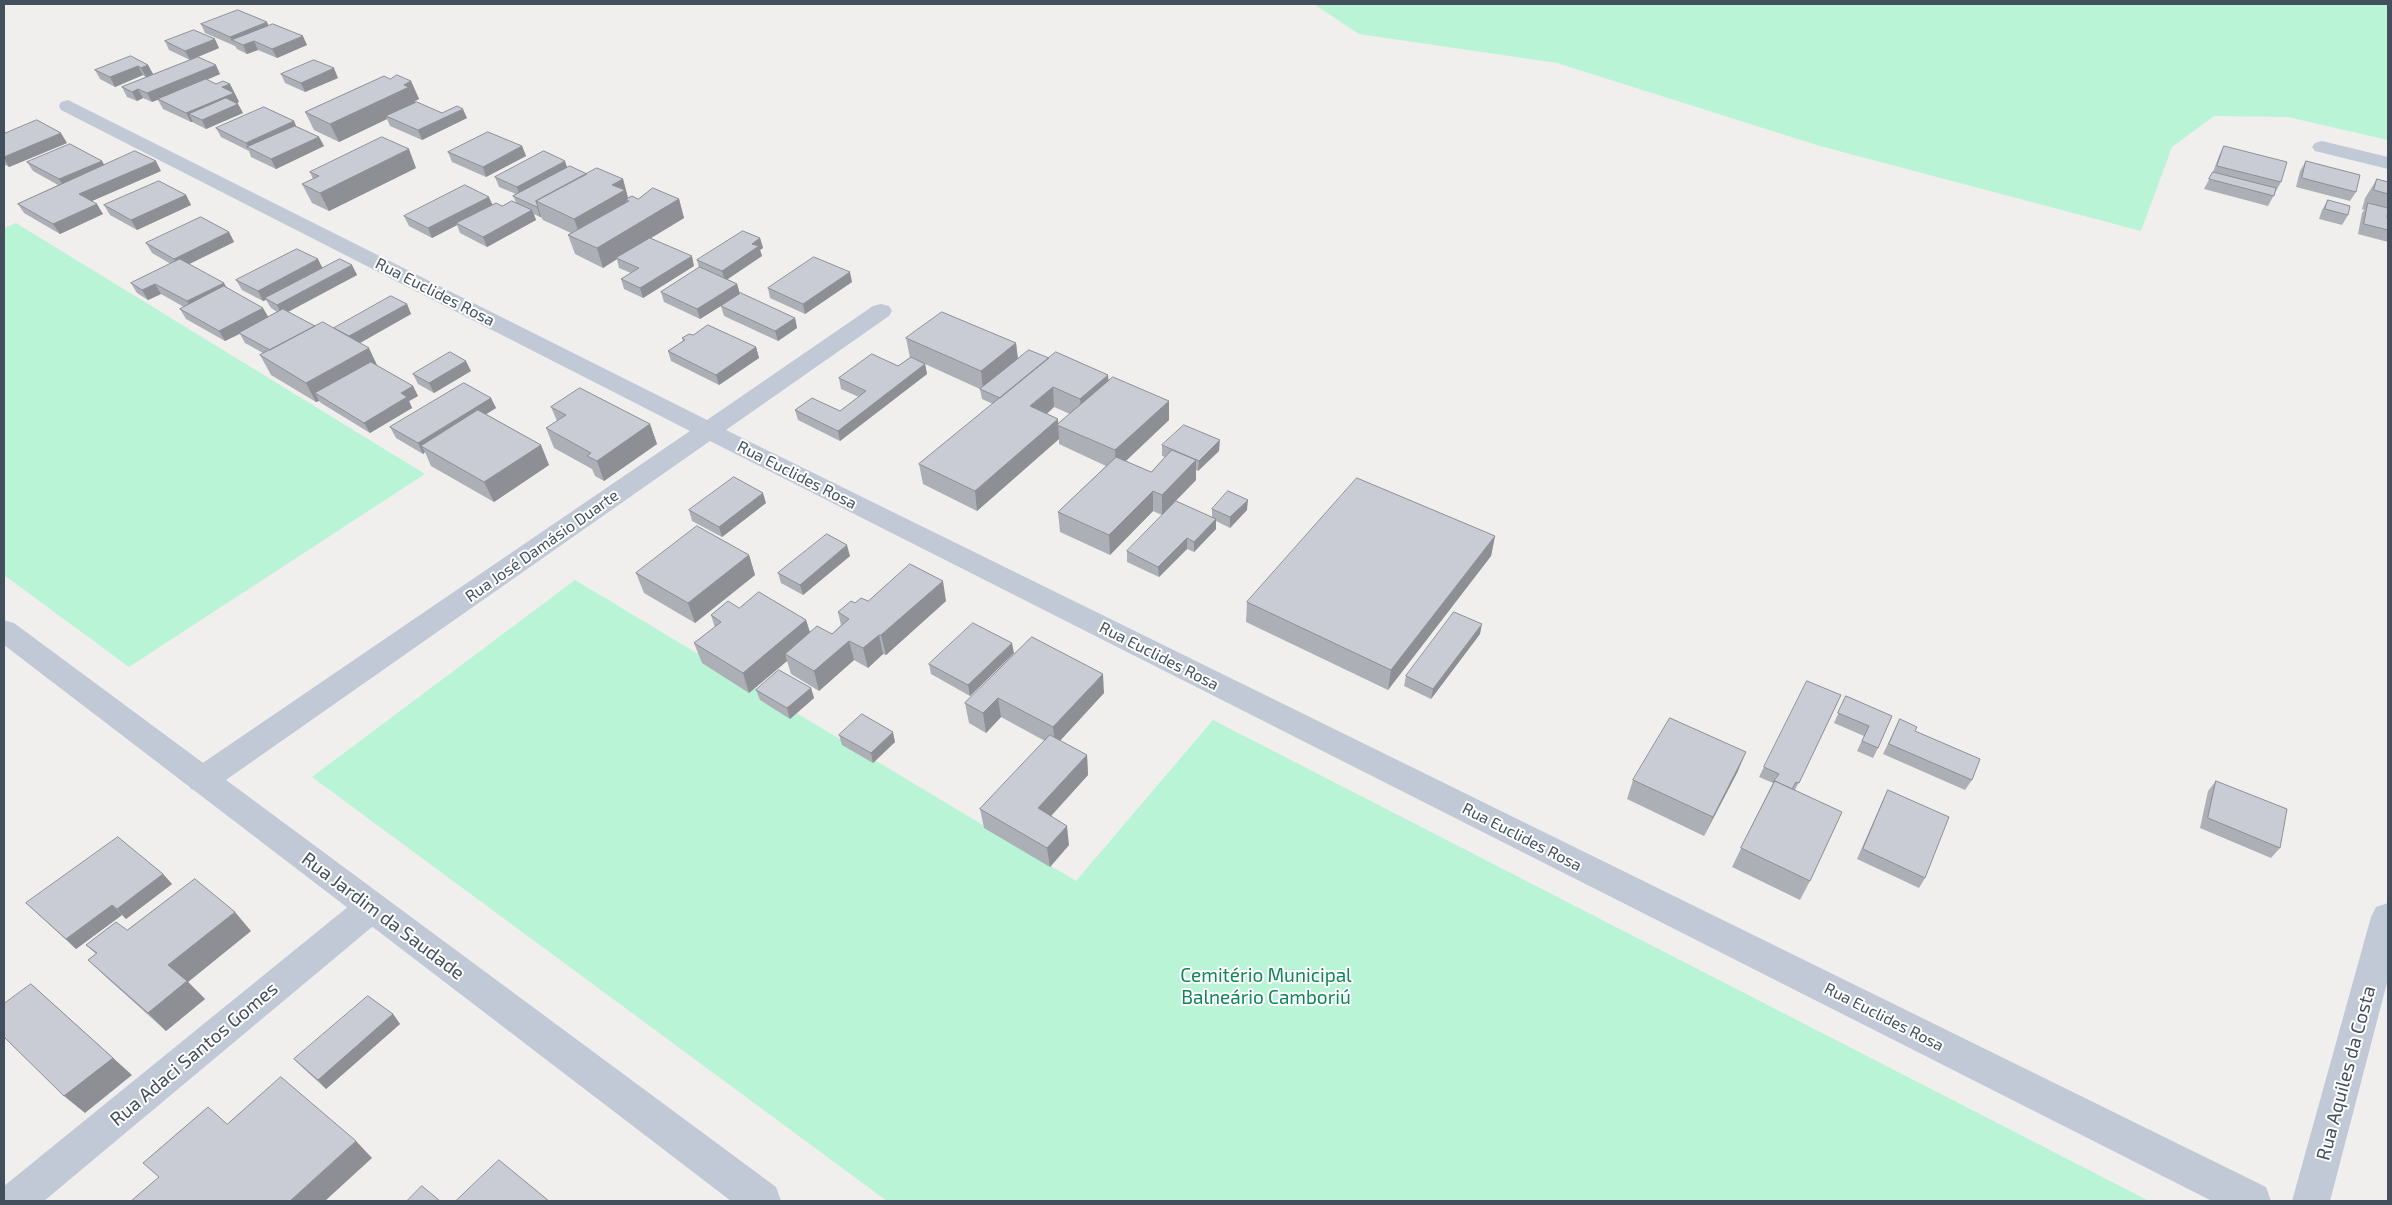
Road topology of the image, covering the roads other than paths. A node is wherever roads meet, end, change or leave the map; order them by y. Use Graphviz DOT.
graph roads {
  1 [pos="68,106"];
  2 [pos="2322,147"];
  3 [pos="2388,163"];
  4 [pos="881,311"];
  5 [pos="709,431"];
  6 [pos="4,630"];
  7 [pos="202,780"];
  8 [pos="372,907"];
  9 [pos="2388,917"];
  10 [pos="15,1201"];
  11 [pos="762,1201"];
  12 [pos="2252,1201"];
  13 [pos="2312,1201"];
  1 -- 5 [label="street, Rua Euclides Rosa"];
  2 -- 3 [label="street"];
  4 -- 5 [label="street, Rua José Damásio Duarte"];
  5 -- 7 [label="street, Rua José Damásio Duarte"];
  5 -- 12 [label="street, Rua Euclides Rosa"];
  6 -- 7 [label="street, Rua Jardim da Saudade"];
  7 -- 8 [label="street, Rua Jardim da Saudade"];
  8 -- 10 [label="street, Rua Adaci Santos Gomes"];
  8 -- 11 [label="street, Rua Jardim da Saudade"];
  9 -- 13 [label="street, Rua Aquiles da Costa"];
}
